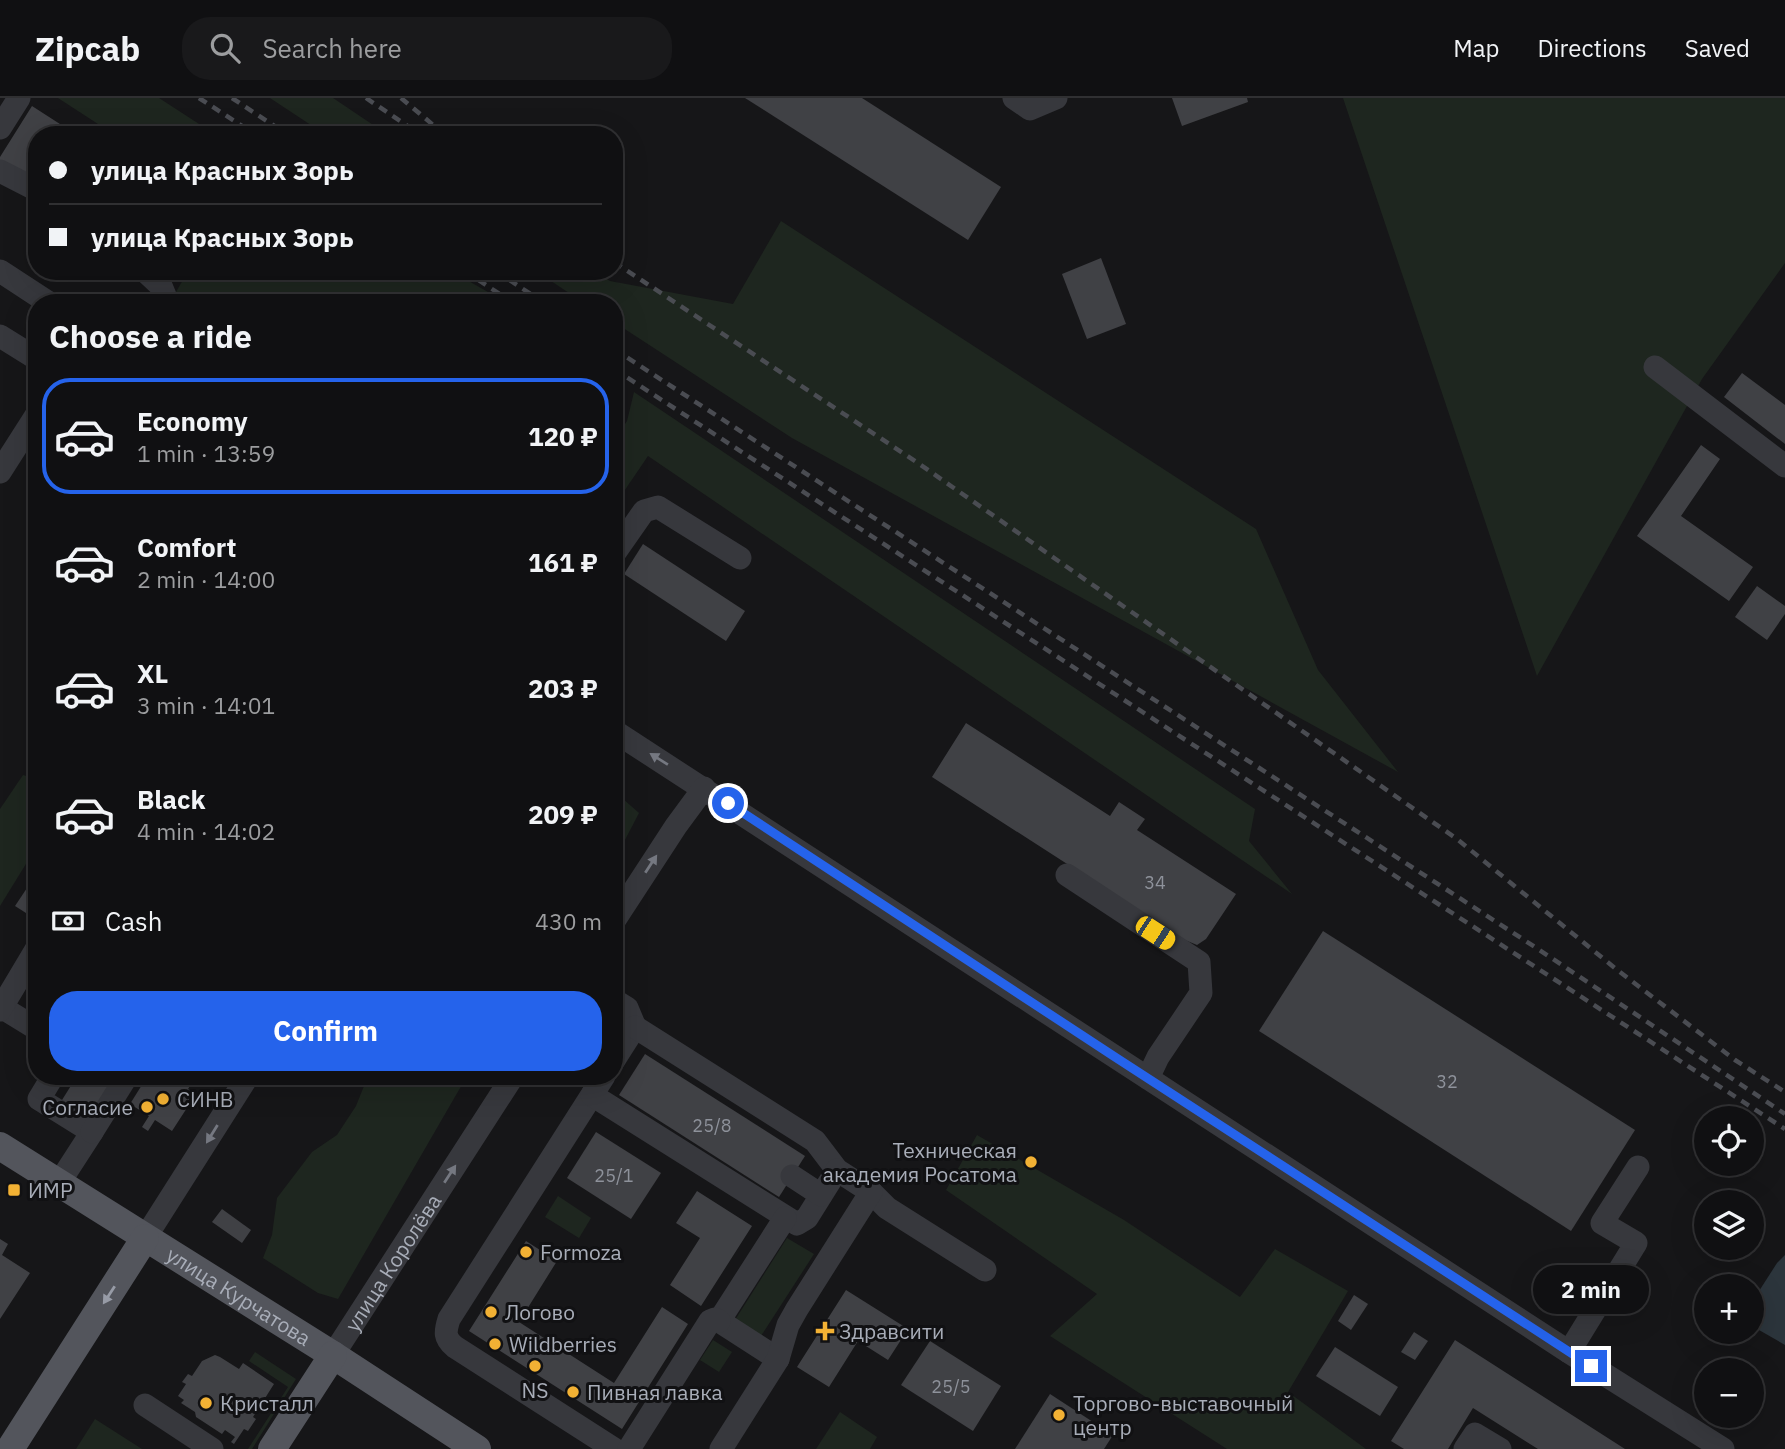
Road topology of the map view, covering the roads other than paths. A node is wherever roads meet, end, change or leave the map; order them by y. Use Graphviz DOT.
graph roads {
  1 [pos="19,98"];
  2 [pos="1014,98"];
  3 [pos="1056,98"];
  4 [pos="0,128"];
  5 [pos="0,171"];
  6 [pos="28,185"];
  7 [pos="0,271"];
  8 [pos="34,294"];
  9 [pos="0,336"];
  10 [pos="28,353"];
  11 [pos="1655,367"];
  12 [pos="28,428"];
  13 [pos="1785,466"];
  14 [pos="0,472"];
  15 [pos="623,541"];
  16 [pos="740,558"];
  17 [pos="623,737"];
  18 [pos="704,788"];
  19 [pos="1067,875"];
  20 [pos="623,907"];
  21 [pos="28,963"];
  22 [pos="623,1006"];
  23 [pos="1,1008"];
  24 [pos="28,1024"];
  25 [pos="635,1027"];
  26 [pos="623,1046"];
  27 [pos="1148,1078"];
  28 [pos="48,1085"];
  29 [pos="121,1085"];
  30 [pos="242,1085"];
  31 [pos="507,1085"];
  32 [pos="598,1086"];
  33 [pos="92,1132"];
  34 [pos="0,1146"];
  35 [pos="1638,1167"];
  36 [pos="837,1170"];
  37 [pos="792,1176"];
  38 [pos="59,1182"];
  39 [pos="871,1192"];
  40 [pos="821,1195"];
  41 [pos="785,1218"];
  42 [pos="145,1238"];
  43 [pos="985,1270"];
  44 [pos="719,1321"];
  45 [pos="1569,1352"];
  46 [pos="332,1355"];
  47 [pos="778,1359"];
  48 [pos="145,1405"];
  49 [pos="10,1449"];
  50 [pos="212,1449"];
  51 [pos="272,1449"];
  52 [pos="477,1449"];
  53 [pos="614,1449"];
  54 [pos="629,1449"];
  55 [pos="721,1449"];
  56 [pos="1465,1449"];
  57 [pos="1500,1449"];
  58 [pos="1723,1449"];
  1 -- 4 [label="street"];
  2 -- 3 [label="street"];
  5 -- 6 [label="street"];
  7 -- 8 [label="street"];
  9 -- 10 [label="street"];
  11 -- 13 [label="street"];
  12 -- 14 [label="street"];
  15 -- 16 [label="street"];
  18 -- 17 [label="street, one-way"];
  20 -- 18 [label="street, one-way"];
  18 -- 27 [label="street"];
  19 -- 27 [label="street"];
  21 -- 23 [label="street"];
  22 -- 25 [label="street"];
  23 -- 24 [label="street"];
  25 -- 26 [label="street"];
  25 -- 36 [label="street"];
  27 -- 45 [label="street"];
  28 -- 33 [label="street"];
  29 -- 33 [label="street"];
  30 -- 42 [label="street, one-way"];
  46 -- 31 [label="street, улица Королёва, one-way"];
  32 -- 41 [label="street"];
  32 -- 53 [label="street"];
  33 -- 38 [label="street"];
  34 -- 38 [label="main road, улица Курчатова"];
  35 -- 45 [label="street"];
  36 -- 39 [label="street"];
  36 -- 40 [label="street"];
  37 -- 40 [label="street"];
  38 -- 42 [label="main road, улица Курчатова"];
  39 -- 43 [label="street"];
  39 -- 47 [label="street"];
  40 -- 41 [label="street"];
  41 -- 44 [label="street"];
  42 -- 46 [label="main road, улица Курчатова"];
  42 -- 49 [label="main road, one-way"];
  44 -- 47 [label="street"];
  44 -- 54 [label="street"];
  45 -- 58 [label="street"];
  46 -- 51 [label="main road, улица Королёва"];
  46 -- 52 [label="main road, улица Курчатова"];
  47 -- 55 [label="street"];
  48 -- 50 [label="street"];
  56 -- 57 [label="street"];
}
